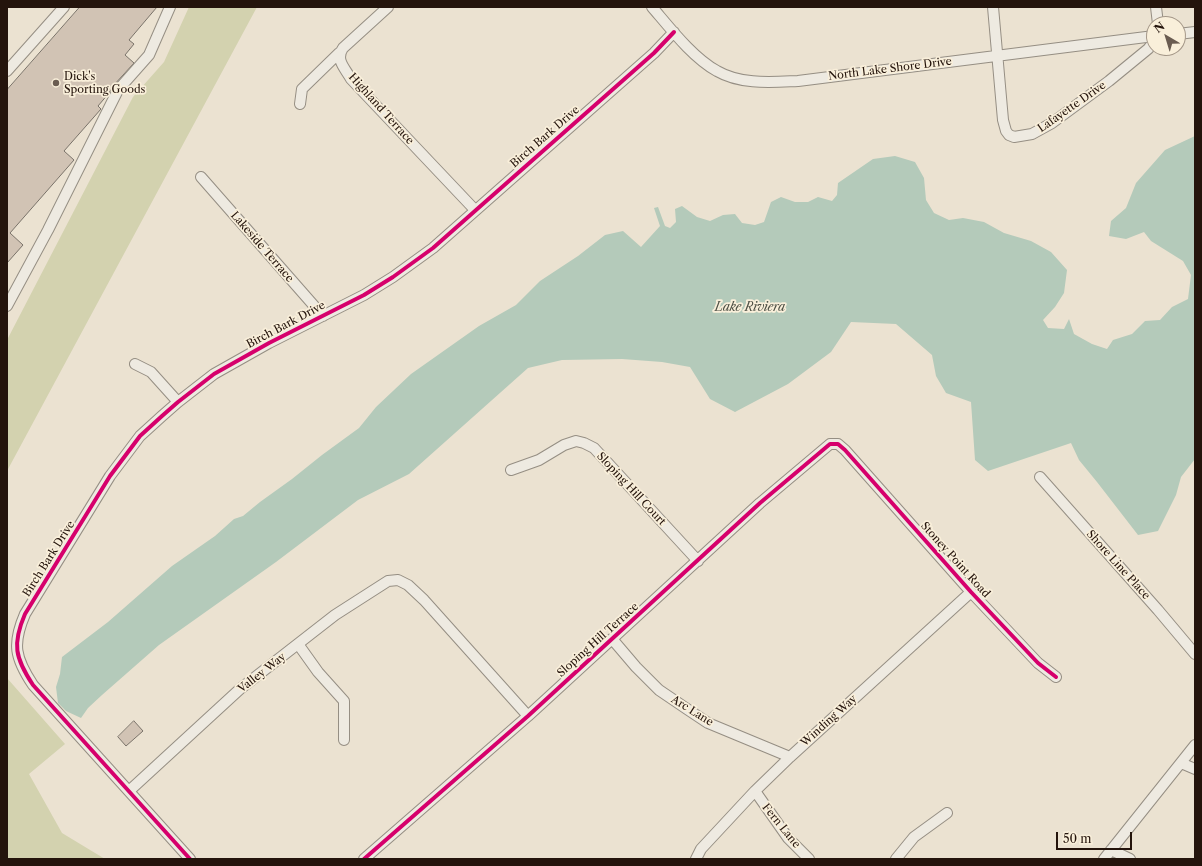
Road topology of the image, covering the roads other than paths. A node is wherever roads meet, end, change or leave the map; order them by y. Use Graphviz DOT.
graph roads {
  1 [pos="64,7"];
  2 [pos="170,7"];
  3 [pos="388,7"];
  4 [pos="652,7"];
  5 [pos="993,7"];
  6 [pos="674,32"];
  7 [pos="1146,37"];
  8 [pos="1146,51"];
  9 [pos="339,53"];
  10 [pos="997,55"];
  11 [pos="7,71"];
  12 [pos="300,104"];
  13 [pos="201,177"];
  14 [pos="475,210"];
  15 [pos="7,306"];
  16 [pos="323,316"];
  17 [pos="135,364"];
  18 [pos="178,402"];
  19 [pos="845,450"];
  20 [pos="511,470"];
  21 [pos="1040,477"];
  22 [pos="698,561"];
  23 [pos="971,592"];
  24 [pos="613,640"];
  25 [pos="298,644"];
  26 [pos="1195,654"];
  27 [pos="1056,677"];
  28 [pos="528,716"];
  29 [pos="344,740"];
  30 [pos="1195,745"];
  31 [pos="790,757"];
  32 [pos="1181,763"];
  33 [pos="1195,769"];
  34 [pos="129,791"];
  35 [pos="755,791"];
  36 [pos="947,813"];
  37 [pos="1111,850"];
  38 [pos="190,859"];
  39 [pos="364,859"];
  40 [pos="696,859"];
  41 [pos="809,859"];
  42 [pos="896,859"];
  43 [pos="1104,859"];
  44 [pos="1130,859"];
  1 -- 11 [label="street"];
  2 -- 15 [label="street"];
  3 -- 9 [label="street"];
  4 -- 6 [label="street, North Lake Shore Drive"];
  5 -- 10 [label="street, Lafayette Drive"];
  6 -- 10 [label="street, North Lake Shore Drive"];
  6 -- 14 [label="street, Birch Bark Drive"];
  7 -- 10 [label="street, North Lake Shore Drive"];
  8 -- 10 [label="street, Lafayette Drive"];
  9 -- 12 [label="street"];
  9 -- 14 [label="street, Highland Terrace"];
  13 -- 16 [label="street, Lakeside Terrace"];
  14 -- 16 [label="street, Birch Bark Drive"];
  16 -- 18 [label="street, Birch Bark Drive"];
  17 -- 18 [label="street"];
  18 -- 34 [label="street, Birch Bark Drive"];
  19 -- 22 [label="street, Sloping Hill Terrace"];
  19 -- 23 [label="street, Stoney Point Road"];
  20 -- 22 [label="street, Sloping Hill Court"];
  21 -- 26 [label="street, Shore Line Place"];
  22 -- 24 [label="street, Sloping Hill Terrace"];
  23 -- 27 [label="street, Stoney Point Road"];
  23 -- 31 [label="street, Winding Way"];
  24 -- 28 [label="street, Sloping Hill Terrace"];
  24 -- 31 [label="street, Arc Lane"];
  25 -- 28 [label="street, Valley Way"];
  25 -- 29 [label="street"];
  25 -- 34 [label="street, Valley Way"];
  28 -- 39 [label="street, Sloping Hill Terrace"];
  30 -- 32 [label="street"];
  31 -- 35 [label="street, Winding Way"];
  32 -- 33 [label="street"];
  32 -- 37 [label="street"];
  34 -- 38 [label="street, Birch Bark Drive"];
  35 -- 40 [label="street, Winding Way"];
  35 -- 41 [label="street, Fern Lane"];
  36 -- 42 [label="street"];
  37 -- 43 [label="street"];
  37 -- 44 [label="street"];
}
